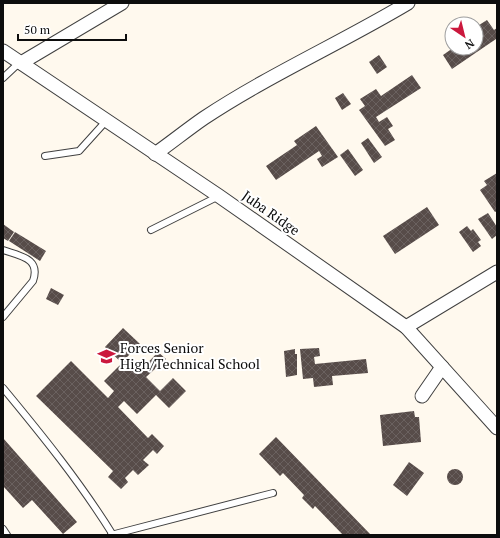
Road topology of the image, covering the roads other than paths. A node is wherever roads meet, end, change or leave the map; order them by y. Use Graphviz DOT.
graph roads {
  1 [pos="122,3"];
  2 [pos="408,3"];
  3 [pos="3,51"];
  4 [pos="21,62"];
  5 [pos="3,78"];
  6 [pos="107,120"];
  7 [pos="155,154"];
  8 [pos="45,156"];
  9 [pos="219,196"];
  10 [pos="150,230"];
  11 [pos="3,250"];
  12 [pos="497,272"];
  13 [pos="3,317"];
  14 [pos="406,327"];
  15 [pos="442,367"];
  16 [pos="3,388"];
  17 [pos="422,396"];
  18 [pos="497,428"];
  19 [pos="273,493"];
  20 [pos="3,529"];
  21 [pos="7,535"];
  22 [pos="112,535"];
  1 -- 4 [label="street"];
  2 -- 7 [label="street"];
  3 -- 4 [label="street, Juba Ridge"];
  4 -- 5 [label="lane"];
  4 -- 6 [label="street, Juba Ridge"];
  6 -- 7 [label="street, Juba Ridge"];
  6 -- 8 [label="lane"];
  7 -- 9 [label="street, Juba Ridge"];
  9 -- 10 [label="lane"];
  9 -- 14 [label="street, Juba Ridge"];
  11 -- 13 [label="lane"];
  12 -- 14 [label="street"];
  14 -- 15 [label="street, Juba Ridge"];
  15 -- 17 [label="street"];
  15 -- 18 [label="street, Juba Ridge"];
  16 -- 22 [label="lane"];
  19 -- 22 [label="lane"];
  20 -- 21 [label="lane"];
}
